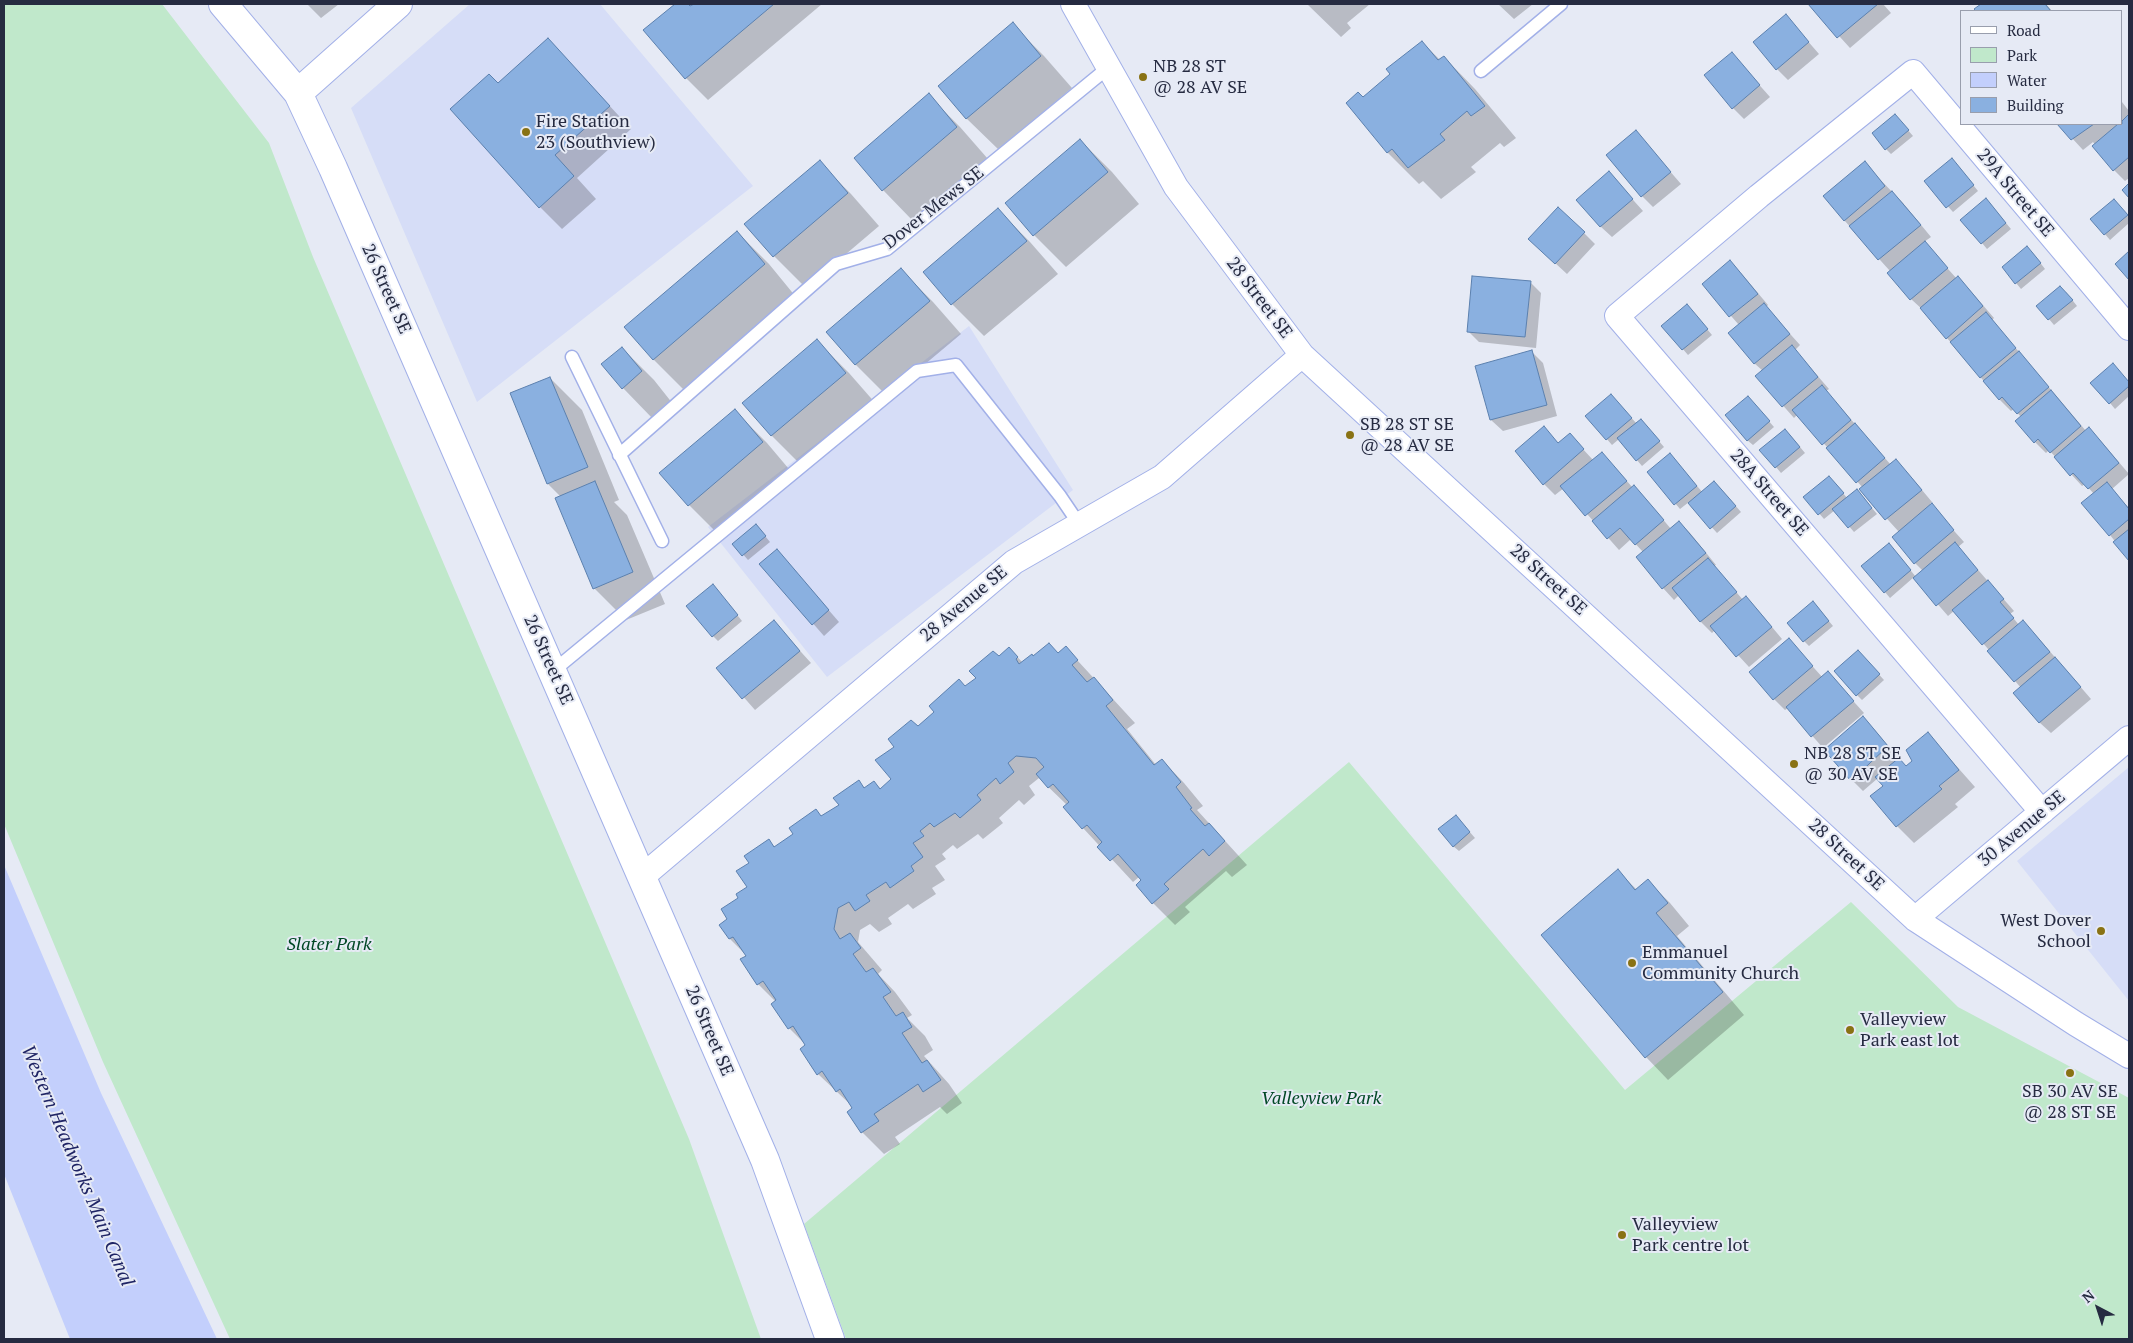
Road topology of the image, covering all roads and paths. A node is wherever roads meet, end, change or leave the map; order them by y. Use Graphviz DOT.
graph roads {
  1 [pos="223,4"];
  2 [pos="398,4"];
  3 [pos="1074,4"];
  4 [pos="1561,4"];
  5 [pos="1109,67"];
  6 [pos="1481,71"];
  7 [pos="298,93"];
  8 [pos="1759,196"];
  9 [pos="2129,328"];
  10 [pos="1302,356"];
  11 [pos="572,358"];
  12 [pos="619,455"];
  13 [pos="1079,524"];
  14 [pos="662,540"];
  15 [pos="553,671"];
  16 [pos="2129,738"];
  17 [pos="2042,812"];
  18 [pos="643,876"];
  19 [pos="1915,919"];
  20 [pos="2129,1056"];
  21 [pos="830,1339"];
  1 -- 7 [label="street, 26 Street SE"];
  2 -- 7 [label="street"];
  3 -- 5 [label="street, 28 Street SE"];
  4 -- 6 [label="lane"];
  5 -- 10 [label="street, 28 Street SE"];
  5 -- 12 [label="lane, Dover Mews SE"];
  7 -- 15 [label="street, 26 Street SE"];
  8 -- 9 [label="street, 29A Street SE"];
  8 -- 17 [label="street, 28A Street SE"];
  10 -- 13 [label="street, 28 Avenue SE"];
  10 -- 19 [label="street, 28 Street SE"];
  11 -- 12 [label="lane"];
  12 -- 14 [label="lane"];
  13 -- 15 [label="lane"];
  13 -- 18 [label="street, 28 Avenue SE"];
  15 -- 18 [label="street, 26 Street SE"];
  16 -- 17 [label="street, 30 Avenue SE"];
  17 -- 19 [label="street, 30 Avenue SE"];
  18 -- 21 [label="street, 26 Street SE"];
  19 -- 20 [label="street, 28 Street SE"];
}
